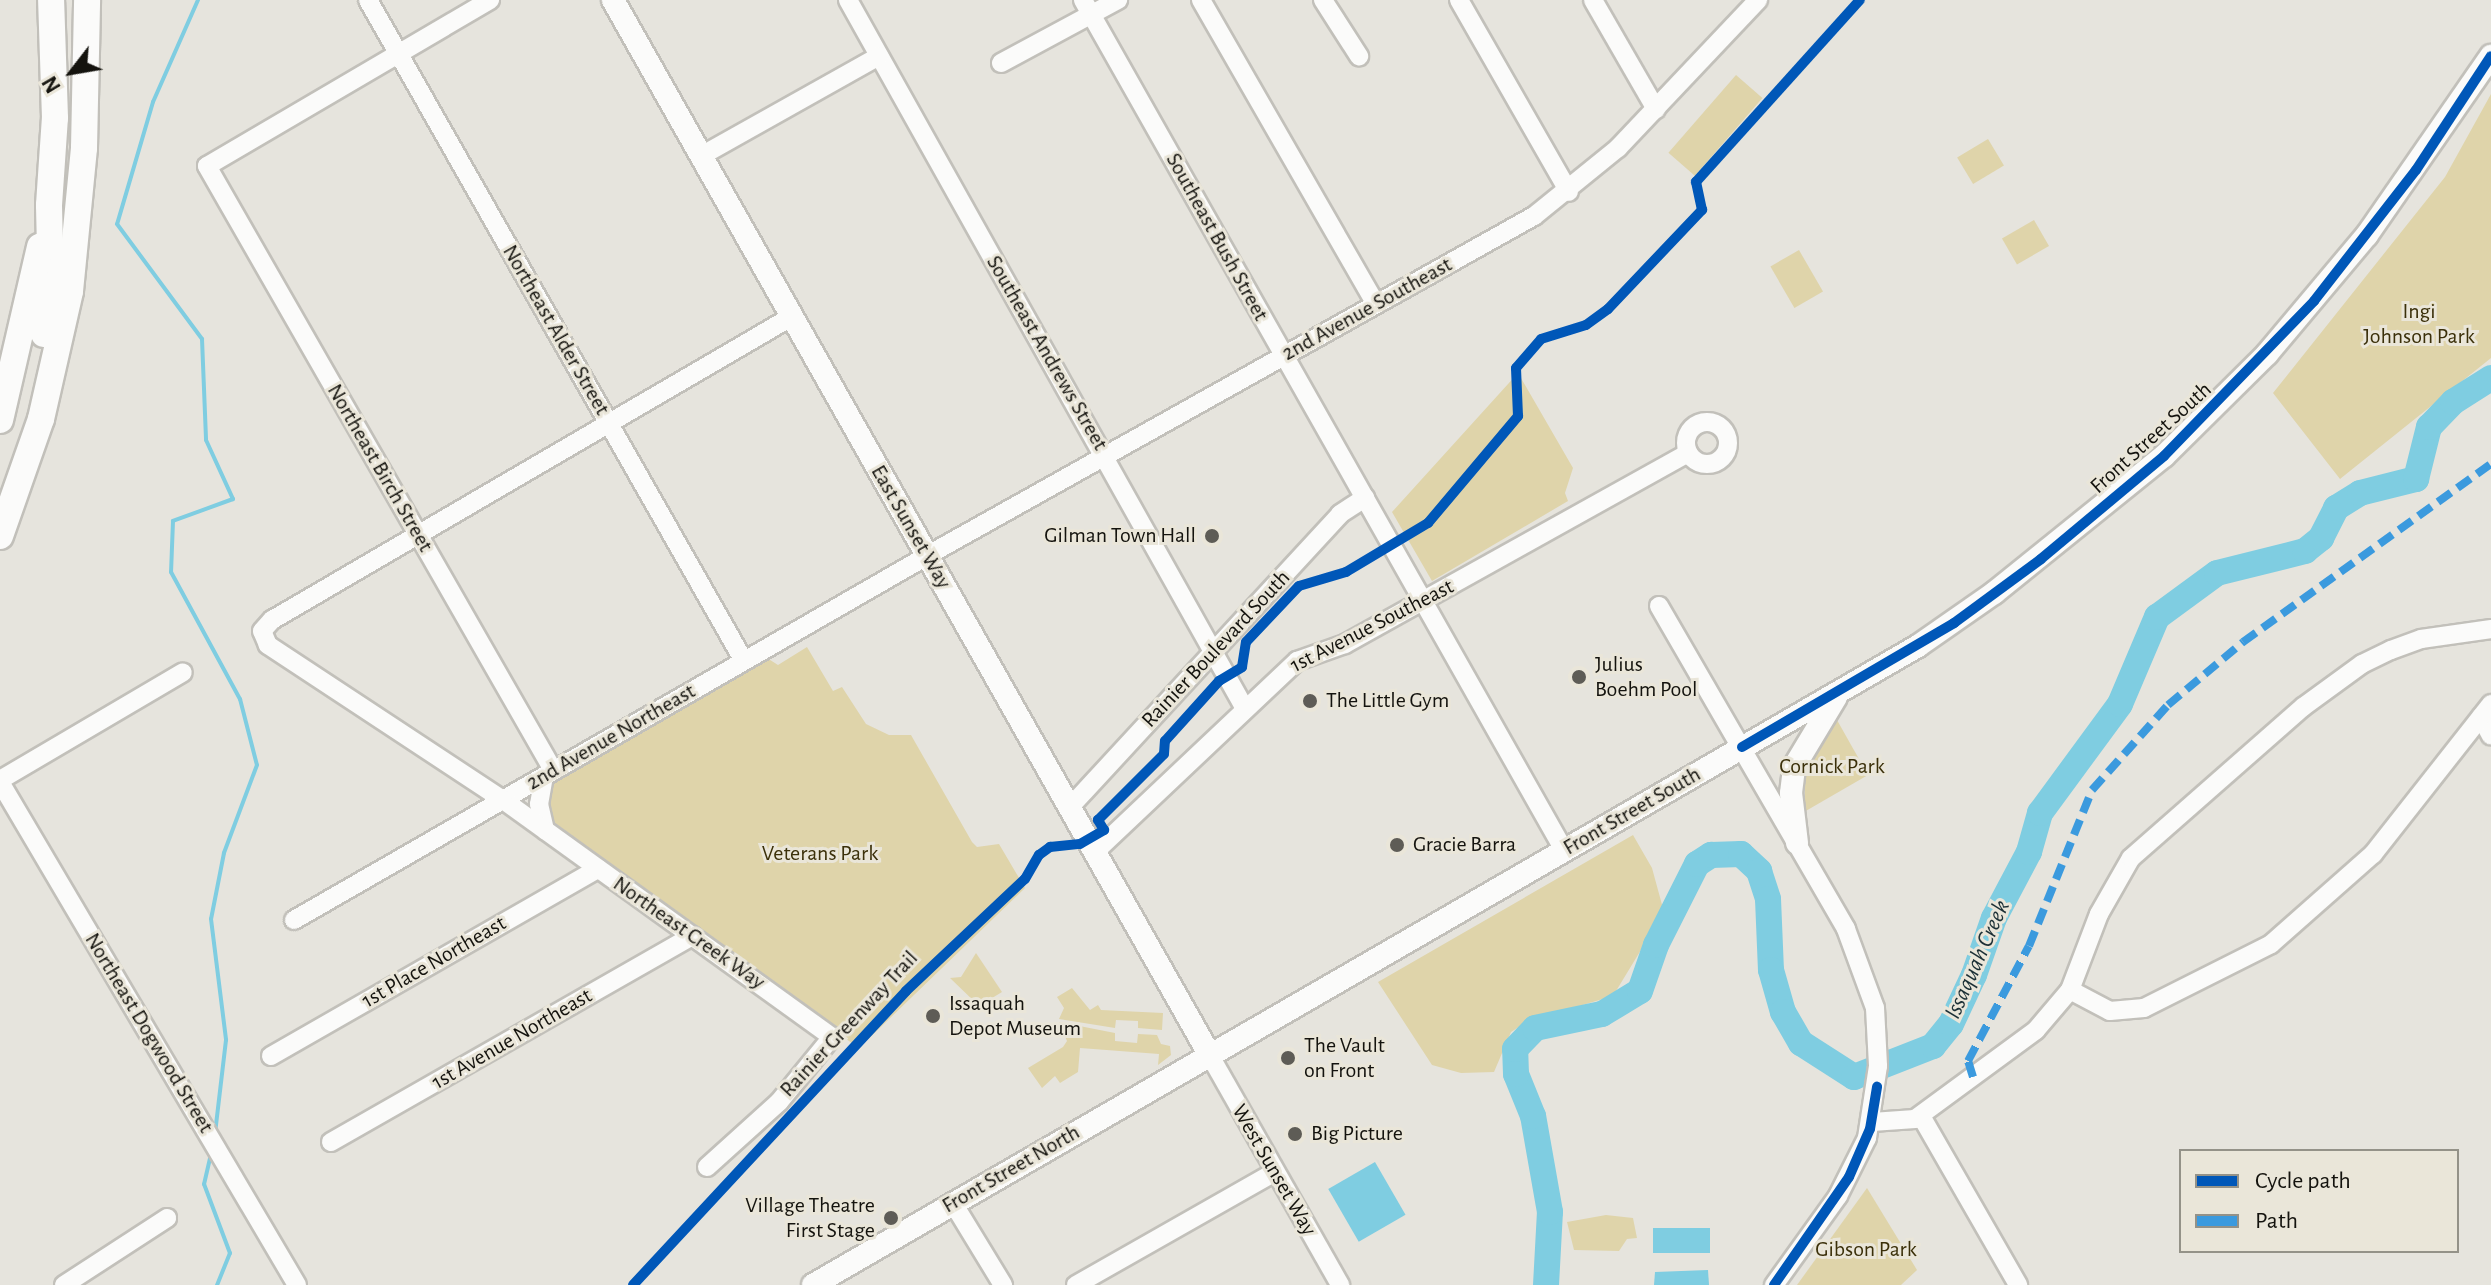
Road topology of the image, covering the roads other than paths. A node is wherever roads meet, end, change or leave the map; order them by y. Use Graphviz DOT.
graph roads {
  1 [pos="51,0"];
  2 [pos="84,0"];
  3 [pos="368,0"];
  4 [pos="490,0"];
  5 [pos="613,0"];
  6 [pos="848,0"];
  7 [pos="1118,0"];
  8 [pos="1201,0"];
  9 [pos="1323,0"];
  10 [pos="1459,0"];
  11 [pos="1593,0"];
  12 [pos="1758,0"];
  13 [pos="1087,7"];
  14 [pos="398,54"];
  15 [pos="879,56"];
  16 [pos="1359,56"];
  17 [pos="2491,56"];
  18 [pos="1001,63"];
  19 [pos="1656,109"];
  20 [pos="701,156"];
  21 [pos="1569,192"];
  22 [pos="49,205"];
  23 [pos="1375,303"];
  24 [pos="791,317"];
  25 [pos="1284,355"];
  26 [pos="0,420"];
  27 [pos="609,423"];
  28 [pos="1688,453"];
  29 [pos="1105,455"];
  30 [pos="1365,498"];
  31 [pos="0,512"];
  32 [pos="417,535"];
  33 [pos="0,536"];
  34 [pos="928,555"];
  35 [pos="1422,601"];
  36 [pos="1659,606"];
  37 [pos="2491,629"];
  38 [pos="1215,651"];
  39 [pos="744,661"];
  40 [pos="183,672"];
  41 [pos="1839,691"];
  42 [pos="1244,707"];
  43 [pos="2486,711"];
  44 [pos="2491,736"];
  45 [pos="1742,747"];
  46 [pos="548,773"];
  47 [pos="0,781"];
  48 [pos="503,800"];
  49 [pos="1071,806"];
  50 [pos="545,830"];
  51 [pos="1797,843"];
  52 [pos="1564,850"];
  53 [pos="1096,851"];
  54 [pos="598,869"];
  55 [pos="294,920"];
  56 [pos="692,936"];
  57 [pos="2070,990"];
  58 [pos="1209,1054"];
  59 [pos="271,1056"];
  60 [pos="1921,1116"];
  61 [pos="1872,1122"];
  62 [pos="331,1142"];
  63 [pos="707,1167"];
  64 [pos="1275,1172"];
  65 [pos="953,1203"];
  66 [pos="167,1218"];
  67 [pos="1331,1282"];
  68 [pos="64,1285"];
  69 [pos="297,1285"];
  70 [pos="813,1285"];
  71 [pos="1003,1285"];
  72 [pos="1076,1285"];
  73 [pos="1774,1285"];
  74 [pos="2018,1285"];
  1 -- 22 [label="highway"];
  2 -- 33 [label="highway"];
  3 -- 14 [label="street, Northeast Alder Street"];
  4 -- 14 [label="street"];
  5 -- 20 [label="main road, East Sunset Way"];
  6 -- 15 [label="street, Southeast Andrews Street"];
  7 -- 13 [label="street"];
  8 -- 23 [label="street"];
  9 -- 16 [label="street"];
  10 -- 21 [label="street"];
  11 -- 19 [label="street"];
  12 -- 19 [label="street, 2nd Avenue Southeast"];
  13 -- 18 [label="street"];
  13 -- 25 [label="street, Southeast Bush Street"];
  14 -- 27 [label="street, Northeast Alder Street"];
  14 -- 32 [label="street, Northeast Birch Street"];
  15 -- 20 [label="street"];
  15 -- 29 [label="street, Southeast Andrews Street"];
  17 -- 41 [label="main road, Front Street South"];
  19 -- 21 [label="street, 2nd Avenue Southeast"];
  20 -- 24 [label="main road, East Sunset Way"];
  21 -- 23 [label="street, 2nd Avenue Southeast"];
  22 -- 26 [label="highway"];
  22 -- 31 [label="highway"];
  23 -- 25 [label="street, 2nd Avenue Southeast"];
  24 -- 27 [label="street"];
  24 -- 34 [label="main road, East Sunset Way"];
  25 -- 29 [label="street, 2nd Avenue Southeast"];
  25 -- 30 [label="street, Southeast Bush Street"];
  27 -- 32 [label="street"];
  27 -- 39 [label="street, Northeast Alder Street"];
  28 -- 35 [label="street, 1st Avenue Southeast"];
  29 -- 34 [label="street, 2nd Avenue Southeast"];
  29 -- 38 [label="street, Southeast Andrews Street"];
  30 -- 35 [label="street, Southeast Bush Street"];
  30 -- 38 [label="street, Rainier Boulevard South"];
  32 -- 46 [label="street, Northeast Birch Street"];
  32 -- 48 [label="street, Northeast Creek Way"];
  34 -- 39 [label="street, 2nd Avenue Northeast"];
  34 -- 49 [label="main road, East Sunset Way"];
  35 -- 42 [label="street, 1st Avenue Southeast"];
  35 -- 52 [label="street, Southeast Bush Street"];
  36 -- 45 [label="street"];
  37 -- 57 [label="street"];
  38 -- 42 [label="street, Southeast Andrews Street"];
  38 -- 49 [label="street, Rainier Boulevard South"];
  39 -- 46 [label="street, 2nd Avenue Northeast"];
  40 -- 47 [label="street"];
  41 -- 45 [label="main road, Front Street South"];
  41 -- 51 [label="main road"];
  42 -- 53 [label="street, 1st Avenue Southeast"];
  43 -- 44 [label="street"];
  43 -- 57 [label="street"];
  45 -- 51 [label="street"];
  45 -- 52 [label="main road, Front Street South"];
  46 -- 48 [label="street, 2nd Avenue Northeast"];
  46 -- 50 [label="street"];
  47 -- 69 [label="street, Northeast Dogwood Street"];
  48 -- 50 [label="street, Northeast Creek Way"];
  48 -- 55 [label="street, 2nd Avenue Northeast"];
  49 -- 53 [label="main road, East Sunset Way"];
  50 -- 54 [label="street, Northeast Creek Way"];
  51 -- 61 [label="street"];
  52 -- 58 [label="main road, Front Street South"];
  53 -- 58 [label="main road, East Sunset Way"];
  54 -- 56 [label="street, Northeast Creek Way"];
  54 -- 59 [label="street, 1st Place Northeast"];
  56 -- 62 [label="street, 1st Avenue Northeast"];
  56 -- 63 [label="street, Northeast Creek Way"];
  57 -- 60 [label="street"];
  58 -- 64 [label="street, West Sunset Way"];
  58 -- 65 [label="main road, Front Street North"];
  60 -- 61 [label="street"];
  60 -- 74 [label="street"];
  61 -- 73 [label="street"];
  64 -- 67 [label="street, West Sunset Way"];
  64 -- 72 [label="street"];
  65 -- 70 [label="main road, Front Street North"];
  65 -- 71 [label="street"];
  66 -- 68 [label="street"];
}
